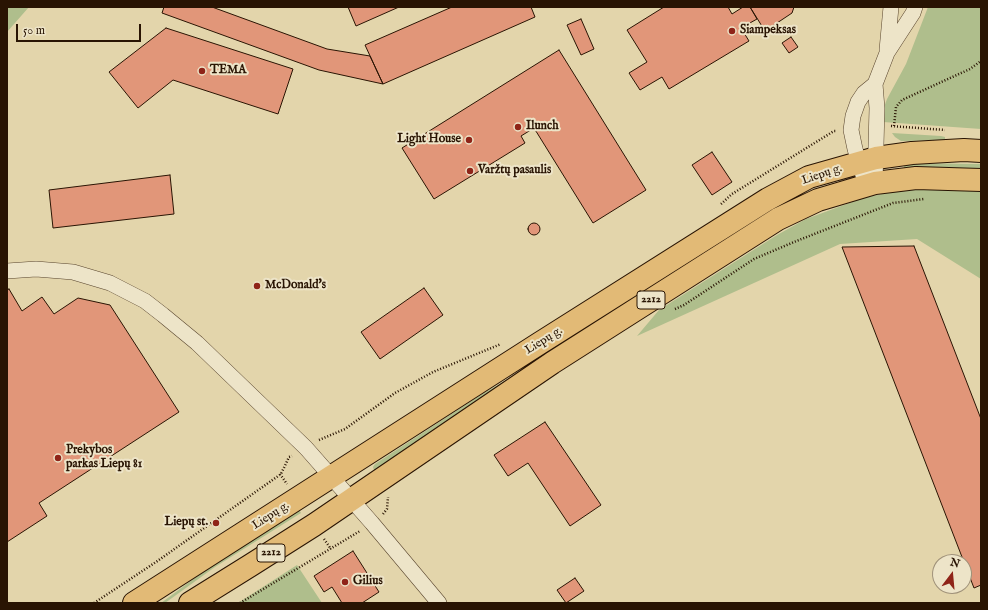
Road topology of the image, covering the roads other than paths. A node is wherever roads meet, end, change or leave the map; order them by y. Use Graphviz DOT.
graph roads {
  1 [pos="891,7"];
  2 [pos="915,7"];
  3 [pos="887,53"];
  4 [pos="875,84"];
  5 [pos="981,151"];
  6 [pos="868,161"];
  7 [pos="981,180"];
  8 [pos="871,184"];
  9 [pos="7,270"];
  10 [pos="331,477"];
  11 [pos="351,500"];
  12 [pos="134,603"];
  13 [pos="190,603"];
  14 [pos="439,603"];
  1 -- 3 [label="street"];
  2 -- 3 [label="street"];
  3 -- 4 [label="street"];
  4 -- 6 [label="street"];
  4 -- 6 [label="street"];
  5 -- 6 [label="main road, Liepų g. / 2212"];
  6 -- 8 [label="street"];
  6 -- 10 [label="main road, Liepų g. / 2212"];
  7 -- 8 [label="main road, Liepų g. / 2212"];
  8 -- 11 [label="main road, Liepų g. / 2212"];
  9 -- 10 [label="street"];
  10 -- 11 [label="street"];
  10 -- 12 [label="main road, Liepų g. / 2212"];
  11 -- 13 [label="main road, Liepų g. / 2212"];
  11 -- 14 [label="street"];
}
